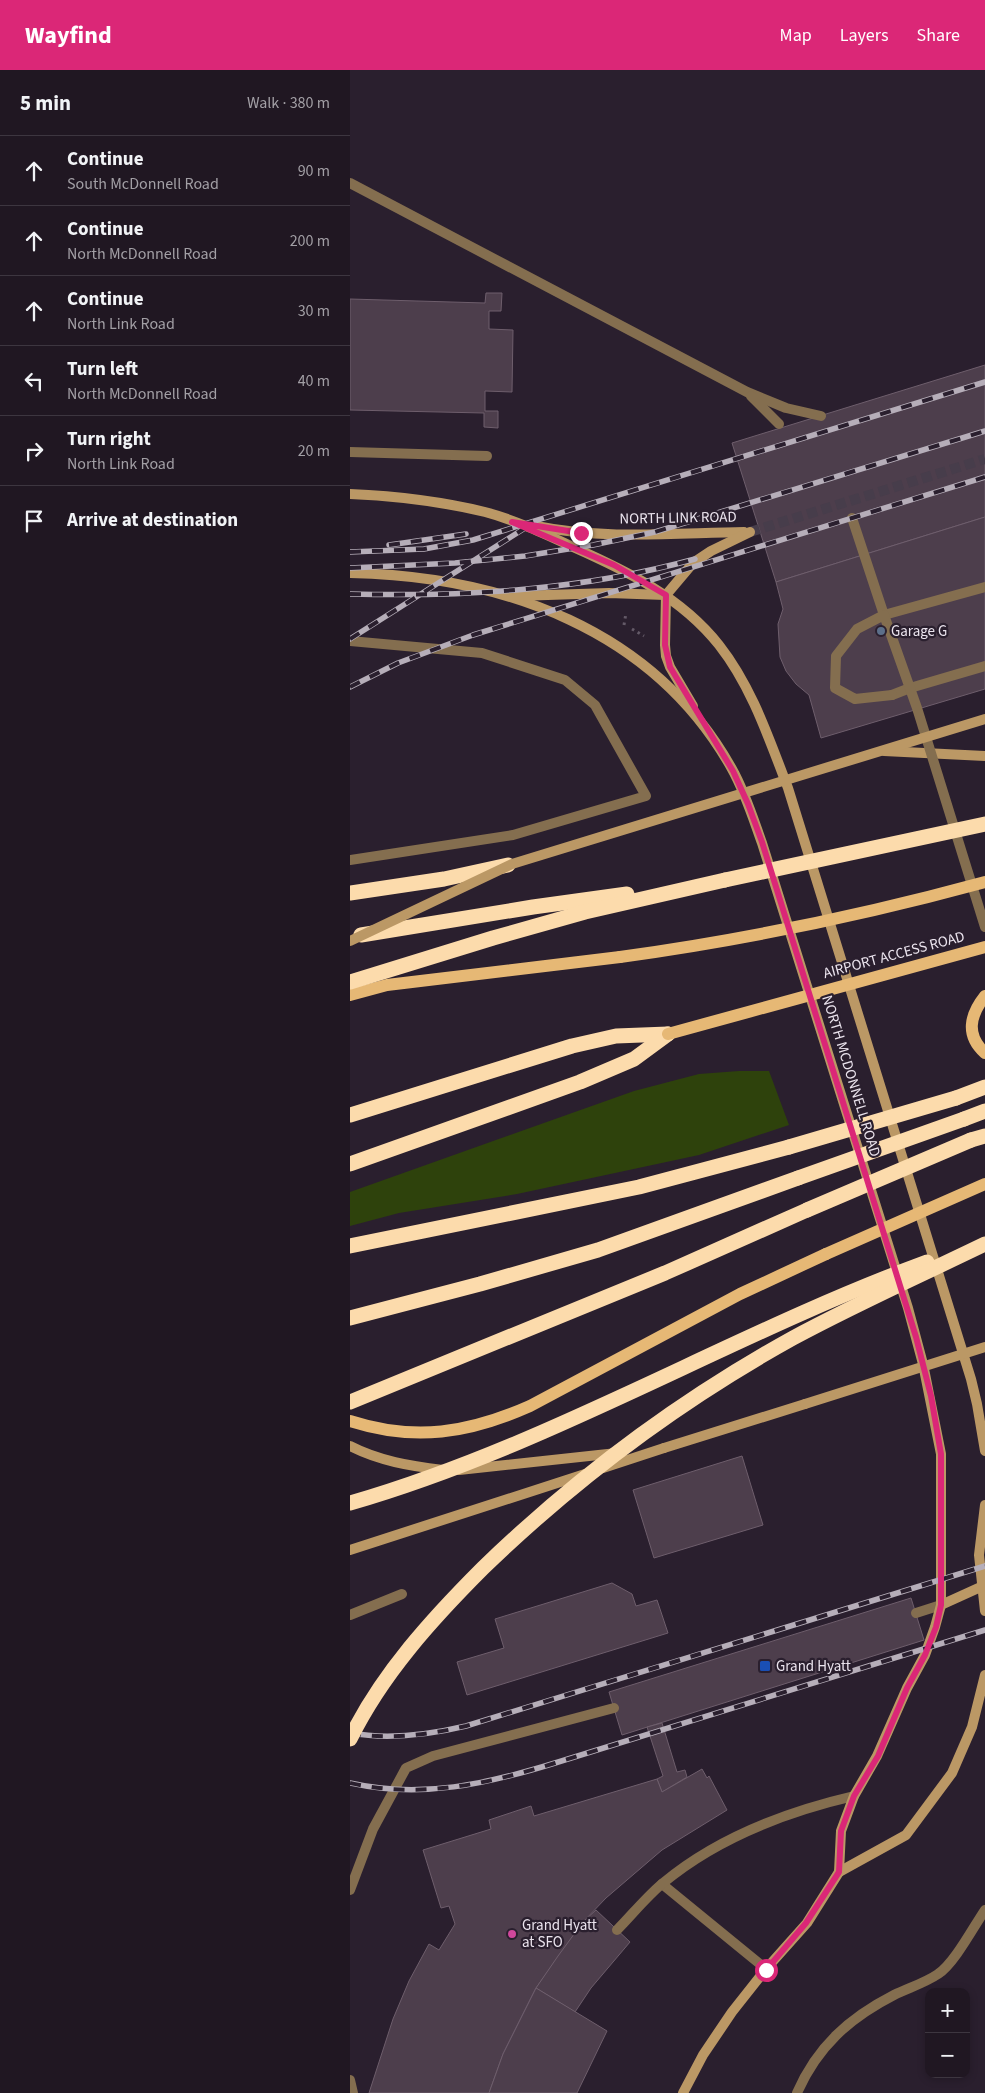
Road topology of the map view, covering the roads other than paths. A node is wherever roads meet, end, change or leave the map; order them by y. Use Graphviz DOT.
graph roads {
  1 [pos="350,183"];
  2 [pos="746,392"];
  3 [pos="822,416"];
  4 [pos="779,424"];
  5 [pos="350,452"];
  6 [pos="488,456"];
  7 [pos="350,494"];
  8 [pos="852,518"];
  9 [pos="512,522"];
  10 [pos="350,572"];
  11 [pos="985,587"];
  12 [pos="666,595"];
  13 [pos="509,596"];
  14 [pos="884,615"];
  15 [pos="350,641"];
  16 [pos="985,666"];
  17 [pos="910,688"];
  18 [pos="985,719"];
  19 [pos="704,726"];
  20 [pos="883,751"];
  21 [pos="985,756"];
  22 [pos="985,824"];
  23 [pos="350,860"];
  24 [pos="512,864"];
  25 [pos="725,880"];
  26 [pos="985,882"];
  27 [pos="350,893"];
  28 [pos="985,927"];
  29 [pos="350,939"];
  30 [pos="985,947"];
  31 [pos="350,982"];
  32 [pos="350,995"];
  33 [pos="985,996"];
  34 [pos="668,1034"];
  35 [pos="985,1053"];
  36 [pos="985,1088"];
  37 [pos="985,1111"];
  38 [pos="350,1115"];
  39 [pos="978,1138"];
  40 [pos="350,1164"];
  41 [pos="985,1184"];
  42 [pos="985,1242"];
  43 [pos="350,1246"];
  44 [pos="350,1318"];
  45 [pos="985,1347"];
  46 [pos="350,1402"];
  47 [pos="350,1421"];
  48 [pos="350,1446"];
  49 [pos="664,1448"];
  50 [pos="985,1451"];
  51 [pos="350,1503"];
  52 [pos="985,1505"];
  53 [pos="350,1550"];
  54 [pos="983,1586"];
  55 [pos="402,1594"];
  56 [pos="941,1605"];
  57 [pos="985,1611"];
  58 [pos="916,1613"];
  59 [pos="350,1615"];
  60 [pos="985,1675"];
  61 [pos="614,1708"];
  62 [pos="350,1739"];
  63 [pos="854,1796"];
  64 [pos="839,1872"];
  65 [pos="662,1884"];
  66 [pos="350,1890"];
  67 [pos="985,1910"];
  68 [pos="617,1930"];
  69 [pos="766,1970"];
  70 [pos="350,2080"];
  71 [pos="353,2093"];
  72 [pos="683,2093"];
  73 [pos="797,2093"];
  1 -- 2 [label="lane"];
  2 -- 3 [label="lane"];
  2 -- 4 [label="lane"];
  5 -- 6 [label="lane"];
  7 -- 9 [label="street, NORTH MCDONNELL ROAD"];
  8 -- 14 [label="lane"];
  9 -- 12 [label="street, NORTH MCDONNELL ROAD"];
  9 -- 12 [label="street, NORTH LINK ROAD"];
  10 -- 13 [label="street, NORTH MCDONNELL ROAD"];
  11 -- 14 [label="lane"];
  12 -- 13 [label="street"];
  12 -- 19 [label="street"];
  12 -- 50 [label="street, NORTH MCDONNELL ROAD"];
  13 -- 19 [label="street, NORTH MCDONNELL ROAD"];
  14 -- 17 [label="lane, bridge"];
  14 -- 17 [label="lane, bridge"];
  15 -- 23 [label="lane"];
  16 -- 17 [label="lane"];
  17 -- 28 [label="lane, bridge"];
  18 -- 20 [label="street, bridge"];
  19 -- 56 [label="street, NORTH MCDONNELL ROAD"];
  20 -- 21 [label="street, bridge"];
  20 -- 24 [label="street, bridge"];
  22 -- 25 [label="highway, bridge"];
  24 -- 27 [label="highway, bridge"];
  24 -- 29 [label="street, bridge"];
  25 -- 29 [label="highway, bridge"];
  25 -- 31 [label="highway"];
  26 -- 32 [label="main road, bridge"];
  30 -- 34 [label="main road, AIRPORT ACCESS ROAD, bridge"];
  33 -- 35 [label="main road"];
  34 -- 38 [label="highway"];
  34 -- 40 [label="highway"];
  36 -- 43 [label="highway, bridge"];
  37 -- 44 [label="highway, bridge"];
  39 -- 46 [label="highway, bridge"];
  41 -- 47 [label="main road, bridge"];
  42 -- 51 [label="highway, bridge"];
  42 -- 62 [label="highway, bridge"];
  45 -- 49 [label="street, bridge"];
  48 -- 49 [label="street, bridge"];
  49 -- 53 [label="street, bridge"];
  52 -- 54 [label="street"];
  54 -- 56 [label="street"];
  54 -- 57 [label="street"];
  55 -- 59 [label="lane"];
  56 -- 58 [label="lane"];
  56 -- 63 [label="street, NORTH MCDONNELL ROAD"];
  60 -- 64 [label="street"];
  61 -- 66 [label="lane"];
  63 -- 64 [label="street, NORTH MCDONNELL ROAD"];
  63 -- 65 [label="lane"];
  64 -- 69 [label="street"];
  65 -- 68 [label="lane"];
  65 -- 69 [label="lane"];
  67 -- 73 [label="lane"];
  69 -- 72 [label="street"];
  70 -- 71 [label="lane"];
}
